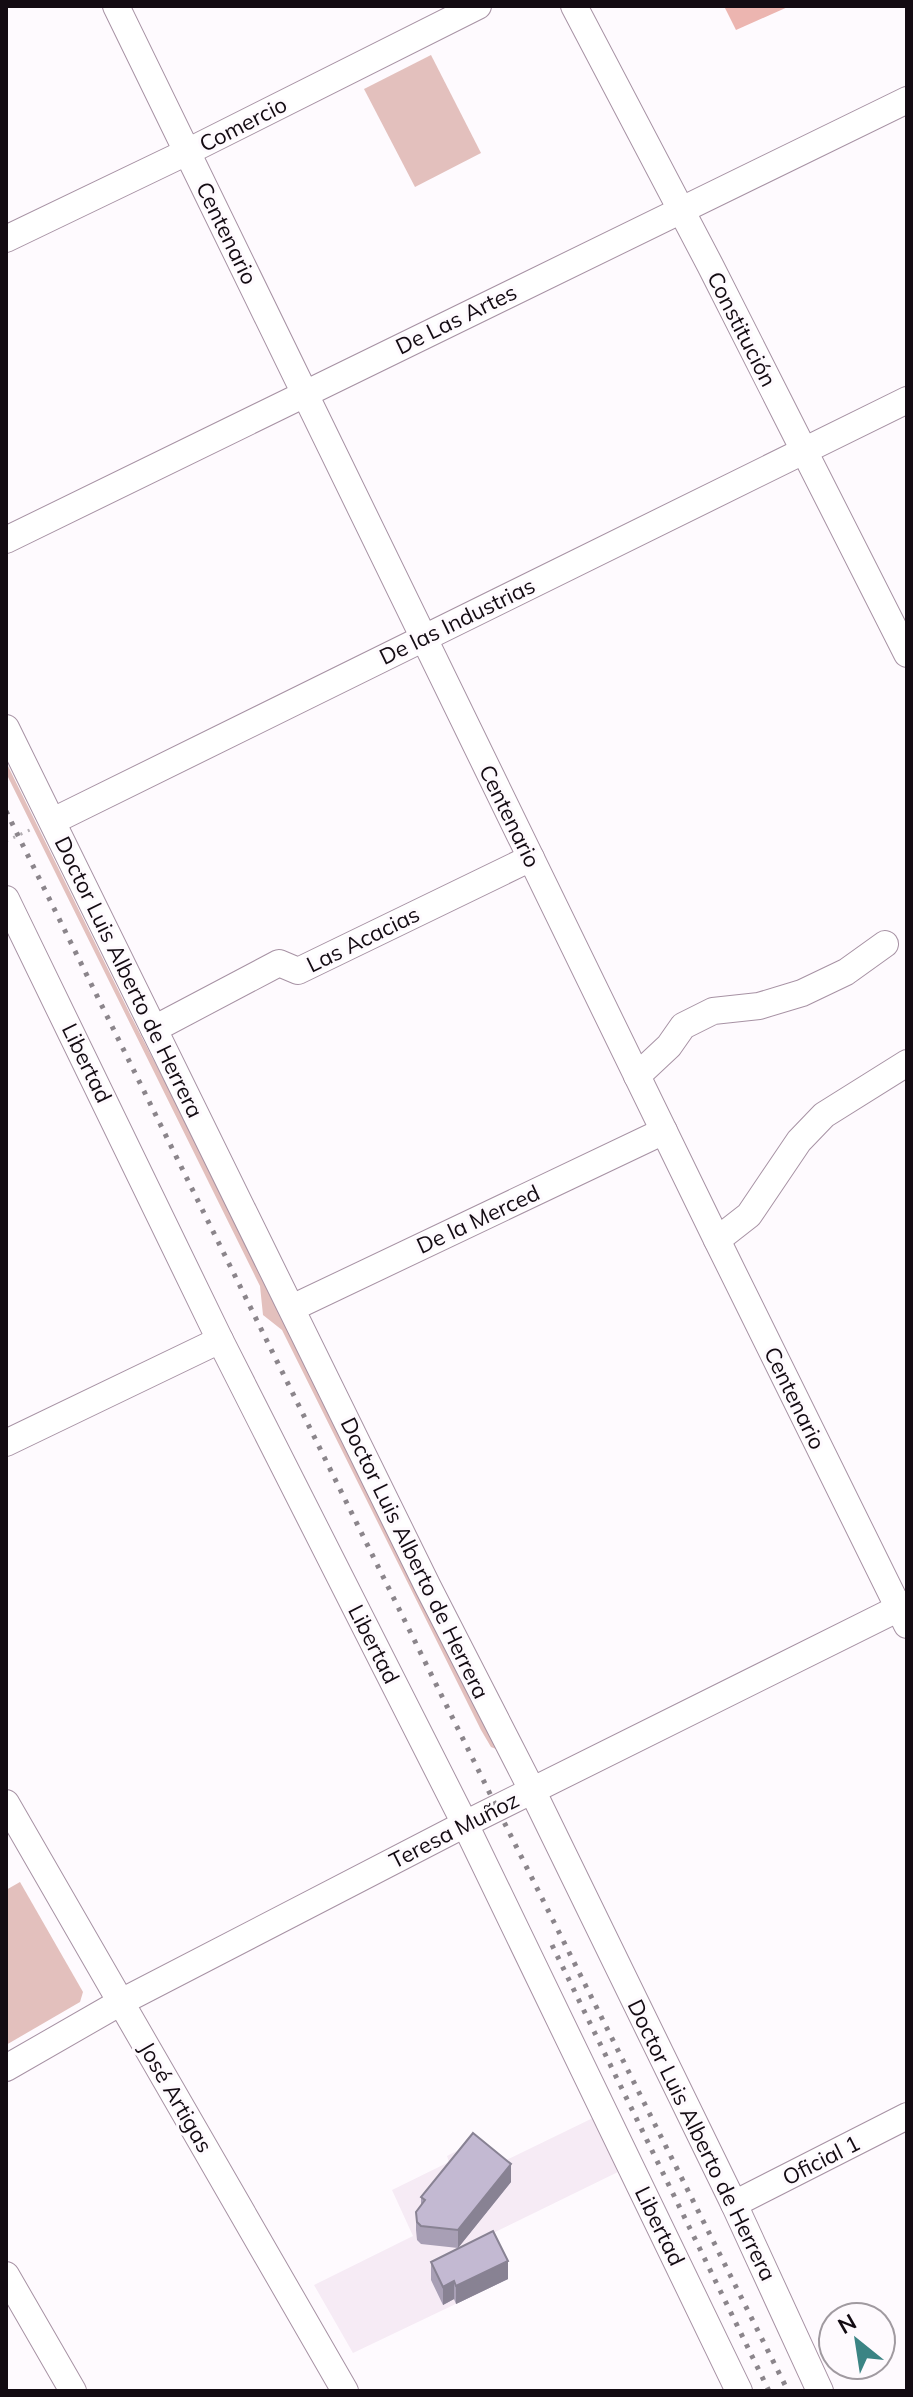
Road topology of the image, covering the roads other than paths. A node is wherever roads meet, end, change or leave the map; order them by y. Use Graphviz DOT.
graph roads {
  1 [pos="116,6"];
  2 [pos="478,6"];
  3 [pos="574,6"];
  4 [pos="907,100"];
  5 [pos="187,152"];
  6 [pos="680,210"];
  7 [pos="6,239"];
  8 [pos="306,394"];
  9 [pos="907,400"];
  10 [pos="804,451"];
  11 [pos="6,540"];
  12 [pos="423,638"];
  13 [pos="907,654"];
  14 [pos="6,728"];
  15 [pos="53,821"];
  16 [pos="531,858"];
  17 [pos="6,899"];
  18 [pos="885,944"];
  19 [pos="154,1029"];
  20 [pos="907,1063"];
  21 [pos="637,1076"];
  22 [pos="664,1131"];
  23 [pos="717,1240"];
  24 [pos="292,1308"];
  25 [pos="220,1340"];
  26 [pos="6,1443"];
  27 [pos="904,1612"];
  28 [pos="532,1790"];
  29 [pos="6,1803"];
  30 [pos="465,1824"];
  31 [pos="121,2002"];
  32 [pos="6,2068"];
  33 [pos="907,2116"];
  34 [pos="734,2204"];
  35 [pos="6,2275"];
  36 [pos="73,2391"];
  37 [pos="345,2391"];
  38 [pos="739,2391"];
  39 [pos="820,2391"];
  1 -- 5 [label="street, Centenario"];
  2 -- 5 [label="street, Comercio"];
  3 -- 6 [label="street, Constitución"];
  4 -- 6 [label="street, De Las Artes"];
  5 -- 7 [label="street, Comercio"];
  5 -- 8 [label="street, Centenario"];
  6 -- 8 [label="street, De Las Artes"];
  6 -- 10 [label="street, Constitución"];
  8 -- 11 [label="street, De Las Artes"];
  8 -- 12 [label="street, Centenario"];
  9 -- 10 [label="street, De las Industrias"];
  10 -- 12 [label="street, De las Industrias"];
  10 -- 13 [label="street, Constitución"];
  12 -- 15 [label="street, De las Industrias"];
  12 -- 16 [label="street, Centenario"];
  14 -- 15 [label="street, Doctor Luis Alberto de Herrera"];
  15 -- 19 [label="street, Doctor Luis Alberto de Herrera"];
  16 -- 19 [label="street, Las Acacias"];
  16 -- 21 [label="street, Centenario"];
  17 -- 25 [label="street, Libertad"];
  18 -- 21 [label="street"];
  19 -- 24 [label="street, Doctor Luis Alberto de Herrera"];
  20 -- 23 [label="street"];
  21 -- 22 [label="street, Centenario"];
  22 -- 23 [label="street, Centenario"];
  22 -- 24 [label="street, De la Merced"];
  23 -- 27 [label="street, Centenario"];
  24 -- 28 [label="street, Doctor Luis Alberto de Herrera"];
  25 -- 26 [label="street"];
  25 -- 30 [label="street, Libertad"];
  27 -- 28 [label="street, Teresa Muñoz"];
  28 -- 30 [label="street, Teresa Muñoz"];
  28 -- 34 [label="street, Doctor Luis Alberto de Herrera"];
  29 -- 31 [label="street, José Artigas"];
  30 -- 31 [label="street, Teresa Muñoz"];
  30 -- 38 [label="street, Libertad"];
  31 -- 32 [label="street, Teresa Muñoz"];
  31 -- 37 [label="street, José Artigas"];
  33 -- 34 [label="street, Oficial 1"];
  34 -- 39 [label="street, Doctor Luis Alberto de Herrera"];
  35 -- 36 [label="street"];
}
